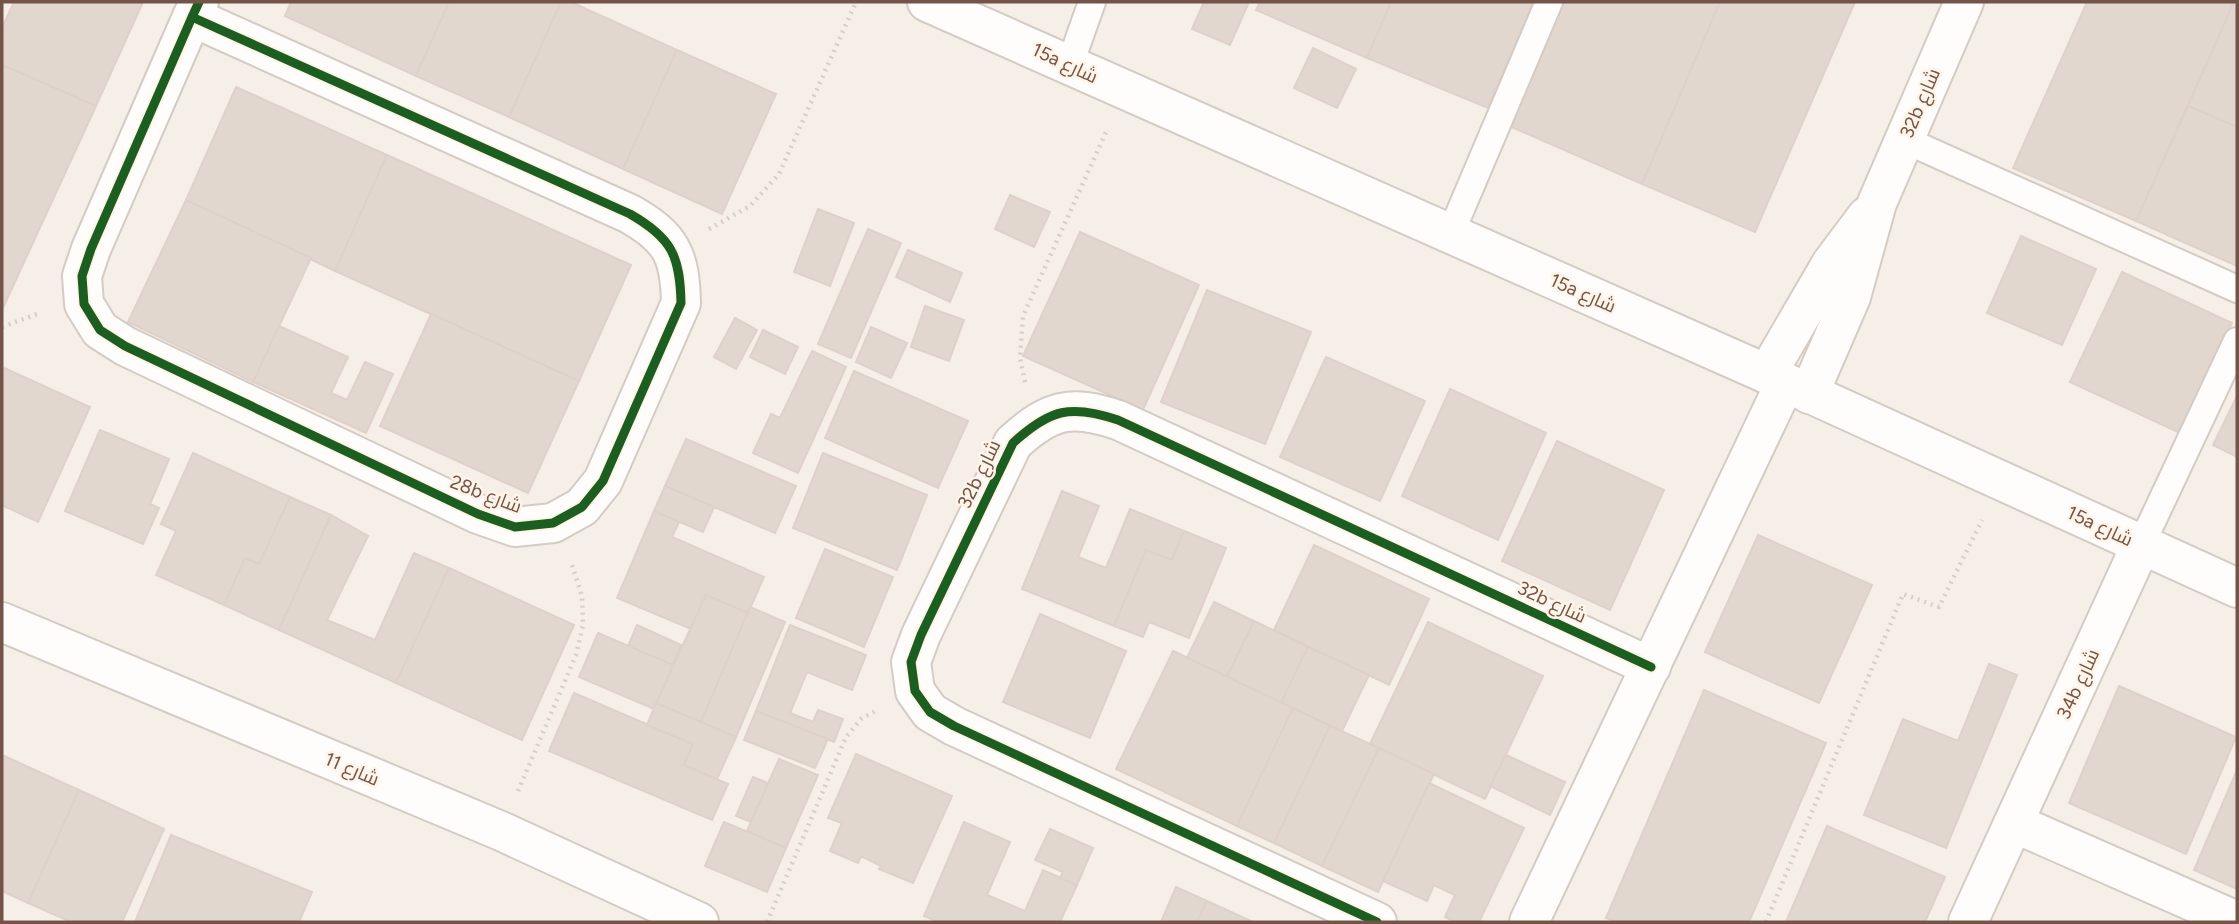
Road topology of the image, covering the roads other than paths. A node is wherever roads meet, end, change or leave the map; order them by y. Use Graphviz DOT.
graph roads {
  1 [pos="927,2"];
  2 [pos="1092,2"];
  3 [pos="1549,2"];
  4 [pos="1964,2"];
  5 [pos="196,10"];
  6 [pos="1070,64"];
  7 [pos="1905,139"];
  8 [pos="1450,235"];
  9 [pos="2237,289"];
  10 [pos="2237,341"];
  11 [pos="1787,384"];
  12 [pos="2141,545"];
  13 [pos="2237,588"];
  14 [pos="2,622"];
  15 [pos="1651,667"];
  16 [pos="2014,823"];
  17 [pos="2237,921"];
  18 [pos="699,922"];
  19 [pos="1377,922"];
  20 [pos="1529,922"];
  21 [pos="1968,922"];
  1 -- 6 [label="street, 15a شارع"];
  2 -- 6 [label="lane"];
  3 -- 8 [label="lane"];
  4 -- 7 [label="street, 32b شارع"];
  5 -- 5 [label="street, 28b شارع"];
  6 -- 8 [label="street, 15a شارع"];
  7 -- 9 [label="lane"];
  7 -- 11 [label="street, 32b شارع"];
  8 -- 11 [label="street, 15a شارع"];
  10 -- 12 [label="lane"];
  11 -- 12 [label="street, 15a شارع"];
  11 -- 15 [label="street, 32b شارع"];
  12 -- 13 [label="street, 15a شارع"];
  12 -- 16 [label="street, 34b شارع"];
  14 -- 18 [label="street, شارع 11"];
  15 -- 19 [label="street, 32b شارع"];
  15 -- 20 [label="street, 32b شارع"];
  16 -- 17 [label="street"];
  16 -- 21 [label="street, 34b شارع"];
}
